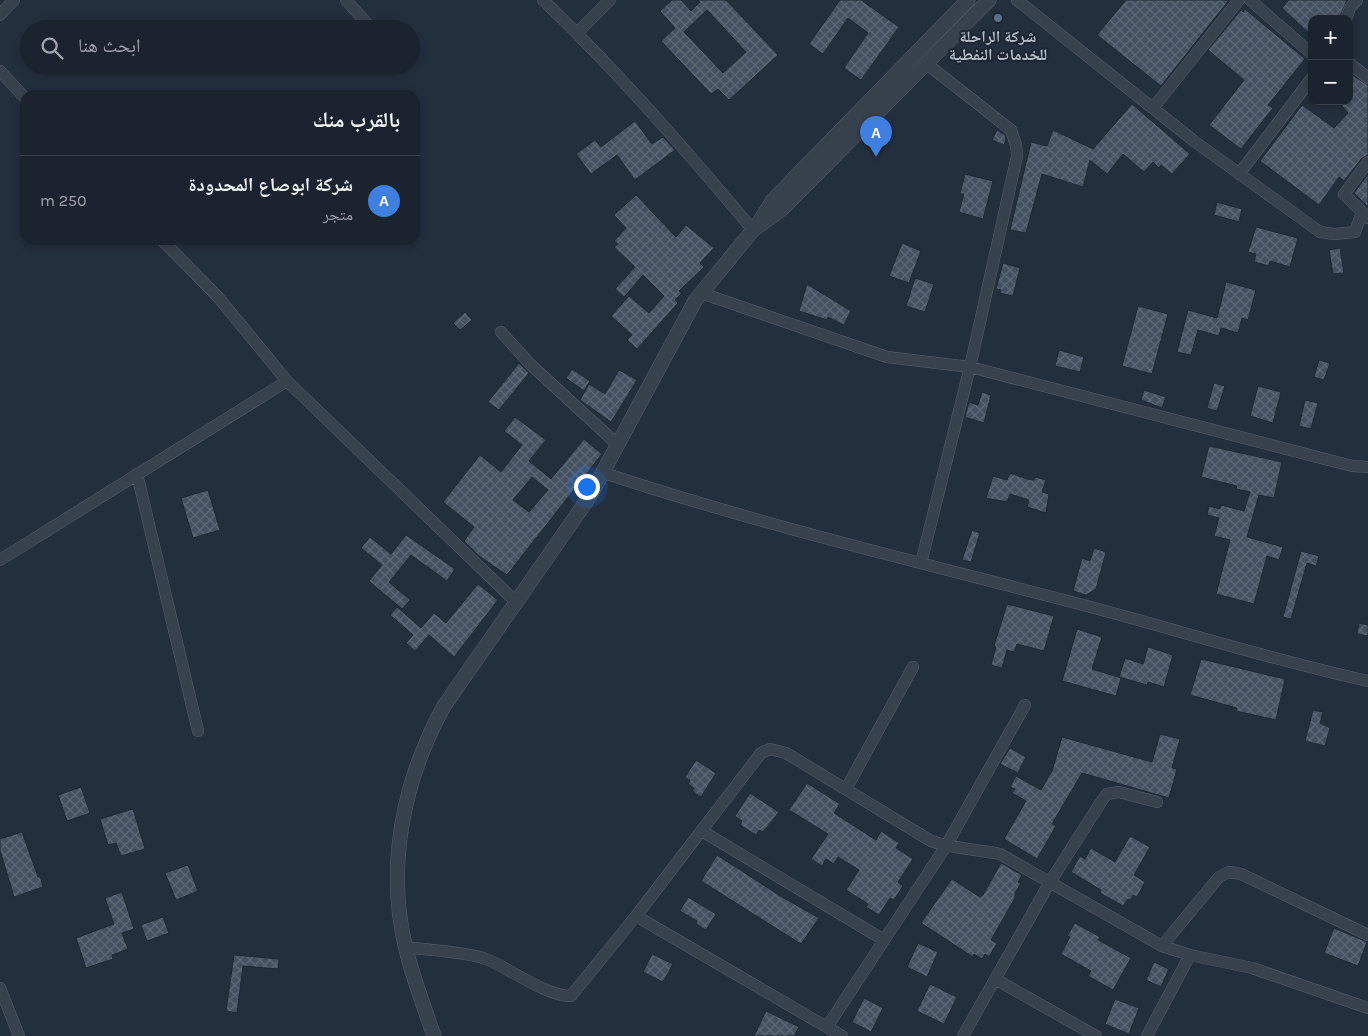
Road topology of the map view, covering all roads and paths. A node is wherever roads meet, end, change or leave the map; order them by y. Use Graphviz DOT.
graph roads {
  1 [pos="14,0"];
  2 [pos="543,0"];
  3 [pos="610,0"];
  4 [pos="968,0"];
  5 [pos="989,0"];
  6 [pos="1017,0"];
  7 [pos="1239,0"];
  8 [pos="1250,0"];
  9 [pos="1357,0"];
  10 [pos="353,3"];
  11 [pos="1347,15"];
  12 [pos="0,16"];
  13 [pos="365,20"];
  14 [pos="577,32"];
  15 [pos="1308,51"];
  16 [pos="926,64"];
  17 [pos="1353,66"];
  18 [pos="0,71"];
  19 [pos="1368,78"];
  20 [pos="1308,83"];
  21 [pos="20,93"];
  22 [pos="1153,108"];
  23 [pos="1368,162"];
  24 [pos="1239,174"];
  25 [pos="1365,215"];
  26 [pos="755,227"];
  27 [pos="167,245"];
  28 [pos="701,293"];
  29 [pos="501,332"];
  30 [pos="970,367"];
  31 [pos="287,381"];
  32 [pos="617,444"];
  33 [pos="1368,467"];
  34 [pos="604,473"];
  35 [pos="137,474"];
  36 [pos="0,560"];
  37 [pos="920,563"];
  38 [pos="516,602"];
  39 [pos="913,667"];
  40 [pos="1368,681"];
  41 [pos="1025,705"];
  42 [pos="198,731"];
  43 [pos="846,789"];
  44 [pos="1157,802"];
  45 [pos="702,831"];
  46 [pos="946,846"];
  47 [pos="1050,882"];
  48 [pos="636,916"];
  49 [pos="1368,935"];
  50 [pos="884,940"];
  51 [pos="1162,946"];
  52 [pos="405,947"];
  53 [pos="1190,956"];
  54 [pos="995,979"];
  55 [pos="0,988"];
  56 [pos="1368,1008"];
  57 [pos="827,1027"];
  58 [pos="19,1036"];
  59 [pos="434,1036"];
  60 [pos="842,1036"];
  61 [pos="963,1036"];
  62 [pos="1096,1036"];
  63 [pos="1147,1036"];
  1 -- 12 [label="street"];
  2 -- 14 [label="street"];
  3 -- 14 [label="street"];
  4 -- 26 [label="street"];
  5 -- 16 [label="street"];
  6 -- 22 [label="street"];
  7 -- 22 [label="street"];
  8 -- 15 [label="street"];
  9 -- 11 [label="street"];
  10 -- 13 [label="street"];
  14 -- 26 [label="street"];
  16 -- 26 [label="street"];
  16 -- 30 [label="street"];
  17 -- 19 [label="street"];
  18 -- 21 [label="street"];
  20 -- 24 [label="street"];
  22 -- 24 [label="street"];
  23 -- 25 [label="street"];
  24 -- 25 [label="street"];
  26 -- 28 [label="street"];
  27 -- 31 [label="street"];
  28 -- 30 [label="street"];
  28 -- 32 [label="street"];
  29 -- 32 [label="street"];
  30 -- 33 [label="street"];
  30 -- 37 [label="street"];
  31 -- 35 [label="street"];
  31 -- 38 [label="street"];
  32 -- 34 [label="street"];
  34 -- 37 [label="street"];
  34 -- 38 [label="street"];
  35 -- 36 [label="street"];
  35 -- 42 [label="street"];
  37 -- 40 [label="street"];
  38 -- 52 [label="street"];
  39 -- 43 [label="street"];
  41 -- 46 [label="street"];
  43 -- 45 [label="street"];
  43 -- 46 [label="street"];
  44 -- 47 [label="street"];
  45 -- 48 [label="street"];
  45 -- 50 [label="street"];
  46 -- 47 [label="street"];
  46 -- 50 [label="street"];
  47 -- 51 [label="street"];
  47 -- 54 [label="street"];
  48 -- 52 [label="street"];
  48 -- 57 [label="street"];
  49 -- 51 [label="street"];
  50 -- 57 [label="street"];
  51 -- 53 [label="street"];
  52 -- 59 [label="street"];
  53 -- 56 [label="street"];
  53 -- 63 [label="street"];
  54 -- 61 [label="street"];
  54 -- 62 [label="street"];
  55 -- 58 [label="street"];
  57 -- 60 [label="street"];
}
